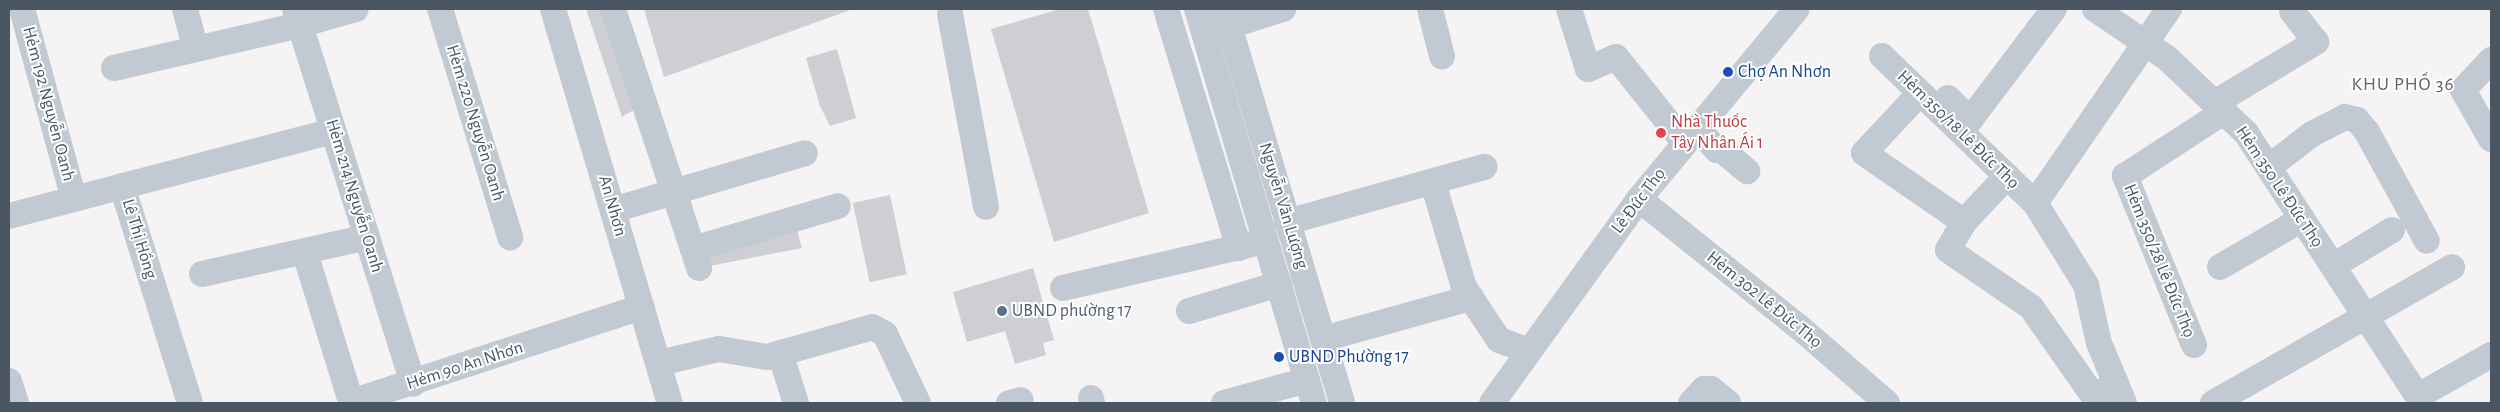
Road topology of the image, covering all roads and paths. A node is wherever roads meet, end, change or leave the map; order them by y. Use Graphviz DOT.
graph roads {
  1 [pos="22,9"];
  2 [pos="185,9"];
  3 [pos="356,9"];
  4 [pos="440,9"];
  5 [pos="553,9"];
  6 [pos="613,9"];
  7 [pos="1166,9"];
  8 [pos="1197,9"];
  9 [pos="1283,9"];
  10 [pos="1430,9"];
  11 [pos="1569,9"];
  12 [pos="2054,9"];
  13 [pos="2095,9"];
  14 [pos="2169,9"];
  15 [pos="951,11"];
  16 [pos="2292,11"];
  17 [pos="1788,12"];
  18 [pos="298,17"];
  19 [pos="1227,17"];
  20 [pos="2142,44"];
  21 [pos="195,47"];
  22 [pos="1442,56"];
  23 [pos="1882,56"];
  24 [pos="2491,60"];
  25 [pos="114,68"];
  26 [pos="1928,89"];
  27 [pos="2221,107"];
  28 [pos="334,131"];
  29 [pos="1690,135"];
  30 [pos="2491,140"];
  31 [pos="805,153"];
  32 [pos="1484,167"];
  33 [pos="2269,167"];
  34 [pos="1747,171"];
  35 [pos="2007,176"];
  36 [pos="122,186"];
  37 [pos="673,192"];
  38 [pos="1437,196"];
  39 [pos="74,199"];
  40 [pos="1639,199"];
  41 [pos="2035,203"];
  42 [pos="838,206"];
  43 [pos="986,207"];
  44 [pos="613,210"];
  45 [pos="9,216"];
  46 [pos="2302,219"];
  47 [pos="1964,222"];
  48 [pos="2392,230"];
  49 [pos="1281,232"];
  50 [pos="367,237"];
  51 [pos="510,237"];
  52 [pos="2427,241"];
  53 [pos="1239,248"];
  54 [pos="305,253"];
  55 [pos="2333,266"];
  56 [pos="2220,267"];
  57 [pos="2452,267"];
  58 [pos="202,274"];
  59 [pos="1279,284"];
  60 [pos="1063,288"];
  61 [pos="1471,298"];
  62 [pos="642,307"];
  63 [pos="1189,311"];
  64 [pos="2365,315"];
  65 [pos="1323,339"];
  66 [pos="2194,345"];
  67 [pos="1529,351"];
  68 [pos="780,353"];
  69 [pos="2491,355"];
  70 [pos="658,363"];
  71 [pos="9,381"];
  72 [pos="413,384"];
  73 [pos="1310,392"];
  74 [pos="2120,393"];
  75 [pos="2420,400"];
  76 [pos="1497,401"];
  77 [pos="16,403"];
  78 [pos="190,403"];
  79 [pos="670,403"];
  80 [pos="796,403"];
  81 [pos="918,403"];
  82 [pos="1224,403"];
  83 [pos="1342,403"];
  84 [pos="1691,403"];
  85 [pos="1728,403"];
  86 [pos="1887,403"];
  87 [pos="2213,403"];
  1 -- 39 [label="street, Hẻm 192 Nguyễn Oanh"];
  2 -- 21 [label="street"];
  3 -- 18 [label="street"];
  4 -- 51 [label="street, Hẻm 220 Nguyễn Oanh"];
  5 -- 44 [label="street, An Nhơn"];
  6 -- 37 [label="street"];
  7 -- 53 [label="street"];
  8 -- 49 [label="street, Nguyễn Văn Lượng"];
  9 -- 19 [label="street"];
  10 -- 22 [label="street"];
  11 -- 29 [label="street"];
  12 -- 26 [label="street"];
  13 -- 20 [label="street, Hẻm 350 Lê Đức Thọ"];
  14 -- 20 [label="street, Hẻm 350/18 Lê Đức Thọ"];
  15 -- 43 [label="street"];
  16 -- 27 [label="street"];
  17 -- 29 [label="street, Lê Đức Thọ"];
  18 -- 21 [label="street"];
  18 -- 28 [label="street, Hẻm 214 Nguyễn Oanh"];
  19 -- 49 [label="street, Nguyễn Văn Lượng"];
  20 -- 27 [label="street, Hẻm 350 Lê Đức Thọ"];
  20 -- 41 [label="street, Hẻm 350/18 Lê Đức Thọ"];
  21 -- 25 [label="street"];
  23 -- 26 [label="street, Hẻm 350/18 Lê Đức Thọ"];
  24 -- 30 [label="street"];
  26 -- 35 [label="street, Hẻm 350/18 Lê Đức Thọ"];
  26 -- 47 [label="street"];
  27 -- 33 [label="street, Hẻm 350 Lê Đức Thọ"];
  27 -- 66 [label="street, Hẻm 350/28 Lê Đức Thọ"];
  28 -- 36 [label="street"];
  28 -- 50 [label="street, Hẻm 214 Nguyễn Oanh"];
  29 -- 34 [label="street"];
  29 -- 40 [label="street, Lê Đức Thọ"];
  31 -- 37 [label="street"];
  32 -- 49 [label="street"];
  33 -- 46 [label="street, Hẻm 350 Lê Đức Thọ"];
  33 -- 52 [label="street"];
  35 -- 41 [label="street, Hẻm 350/18 Lê Đức Thọ"];
  35 -- 47 [label="street"];
  36 -- 39 [label="street, Lê Thị Hồng"];
  36 -- 78 [label="street, Lê Thị Hồng"];
  37 -- 42 [label="street"];
  37 -- 44 [label="street"];
  38 -- 61 [label="street"];
  39 -- 45 [label="street, Lê Thị Hồng"];
  40 -- 67 [label="street, Lê Đức Thọ"];
  40 -- 86 [label="street, Hẻm 302 Lê Đức Thọ"];
  41 -- 74 [label="street, Hẻm 350/18 Lê Đức Thọ"];
  44 -- 62 [label="street, An Nhơn"];
  46 -- 55 [label="street, Hẻm 350 Lê Đức Thọ"];
  46 -- 56 [label="street"];
  47 -- 74 [label="street"];
  48 -- 55 [label="street"];
  49 -- 53 [label="street"];
  49 -- 59 [label="street, Nguyễn Văn Lượng"];
  49 -- 65 [label="street, Nguyễn Văn Lượng"];
  50 -- 54 [label="street"];
  50 -- 72 [label="street, Hẻm 214 Nguyễn Oanh"];
  53 -- 60 [label="street"];
  54 -- 58 [label="street"];
  54 -- 72 [label="street, Hẻm 90 An Nhơn"];
  55 -- 64 [label="street, Hẻm 350 Lê Đức Thọ"];
  57 -- 64 [label="street"];
  59 -- 63 [label="street"];
  59 -- 73 [label="street, Nguyễn Văn Lượng"];
  61 -- 65 [label="street"];
  61 -- 67 [label="street"];
  62 -- 70 [label="street, An Nhơn"];
  62 -- 72 [label="street, Hẻm 90 An Nhơn"];
  64 -- 75 [label="street, Hẻm 350 Lê Đức Thọ"];
  64 -- 87 [label="street"];
  65 -- 83 [label="street, Nguyễn Văn Lượng"];
  67 -- 76 [label="street, Lê Đức Thọ"];
  68 -- 70 [label="street"];
  68 -- 80 [label="street"];
  68 -- 81 [label="street"];
  69 -- 75 [label="street"];
  70 -- 79 [label="street, An Nhơn"];
  71 -- 77 [label="street"];
  73 -- 82 [label="street"];
  84 -- 85 [label="street"];
}
